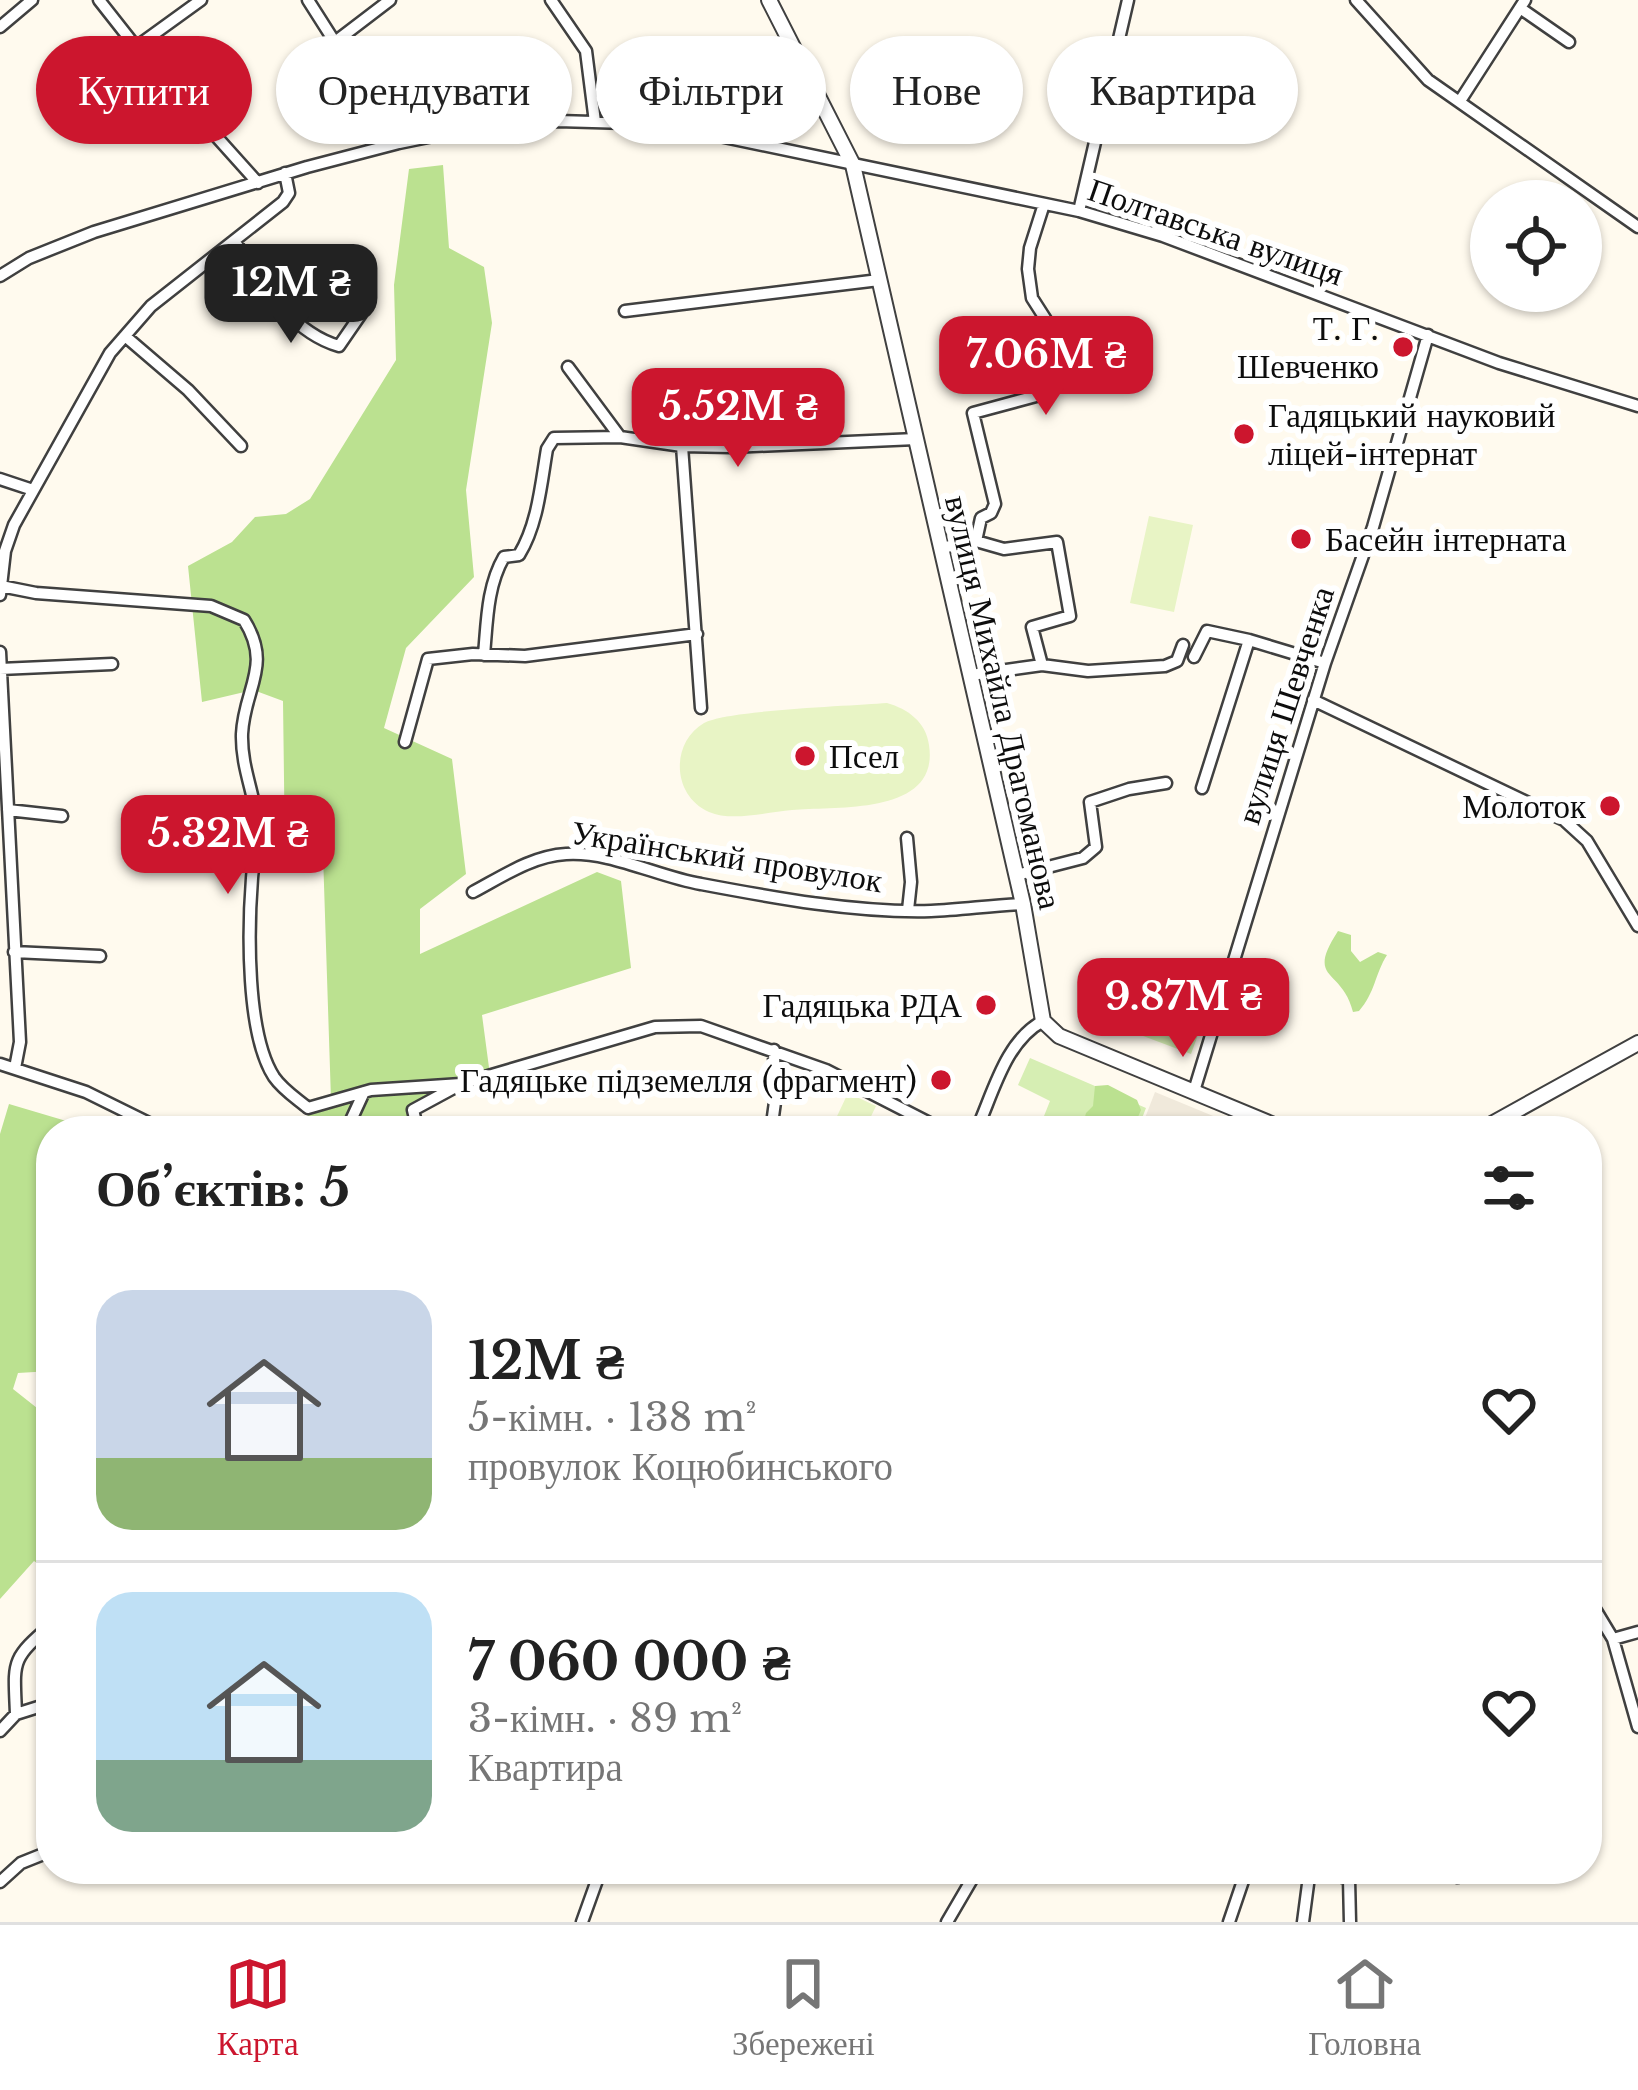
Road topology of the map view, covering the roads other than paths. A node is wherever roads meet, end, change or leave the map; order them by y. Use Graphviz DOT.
graph roads {
  1 [pos="32,0"];
  2 [pos="99,0"];
  3 [pos="201,0"];
  4 [pos="308,0"];
  5 [pos="390,0"];
  6 [pos="551,0"];
  7 [pos="769,0"];
  8 [pos="1128,0"];
  9 [pos="1356,0"];
  10 [pos="1522,4"];
  11 [pos="0,27"];
  12 [pos="127,36"];
  13 [pos="151,36"];
  14 [pos="331,36"];
  15 [pos="343,36"];
  16 [pos="1569,42"];
  17 [pos="1460,100"];
  18 [pos="572,121"];
  19 [pos="595,122"];
  20 [pos="224,144"];
  21 [pos="395,144"];
  22 [pos="853,165"];
  23 [pos="285,173"];
  24 [pos="258,182"];
  25 [pos="1044,204"];
  26 [pos="1079,211"];
  27 [pos="1638,227"];
  28 [pos="236,242"];
  29 [pos="0,276"];
  30 [pos="879,280"];
  31 [pos="625,310"];
  32 [pos="361,314"];
  33 [pos="1428,335"];
  34 [pos="124,336"];
  35 [pos="568,367"];
  36 [pos="1638,406"];
  37 [pos="620,437"];
  38 [pos="916,439"];
  39 [pos="241,446"];
  40 [pos="682,446"];
  41 [pos="0,479"];
  42 [pos="33,490"];
  43 [pos="976,541"];
  44 [pos="941,548"];
  45 [pos="1,586"];
  46 [pos="0,595"];
  47 [pos="697,634"];
  48 [pos="1249,640"];
  49 [pos="1183,645"];
  50 [pos="0,652"];
  51 [pos="484,655"];
  52 [pos="1194,657"];
  53 [pos="1325,662"];
  54 [pos="112,664"];
  55 [pos="1042,665"];
  56 [pos="0,669"];
  57 [pos="971,675"];
  58 [pos="1,700"];
  59 [pos="1313,700"];
  60 [pos="701,708"];
  61 [pos="405,742"];
  62 [pos="1166,783"];
  63 [pos="1202,788"];
  64 [pos="8,810"];
  65 [pos="62,816"];
  66 [pos="907,838"];
  67 [pos="5,866"];
  68 [pos="1017,875"];
  69 [pos="473,892"];
  70 [pos="1023,904"];
  71 [pos="908,910"];
  72 [pos="1638,926"];
  73 [pos="14,952"];
  74 [pos="100,956"];
  75 [pos="1043,1022"];
  76 [pos="1638,1043"];
  77 [pos="774,1050"];
  78 [pos="0,1064"];
  79 [pos="15,1068"];
  80 [pos="460,1084"];
  81 [pos="1194,1091"];
  82 [pos="364,1092"];
  83 [pos="135,1116"];
  84 [pos="353,1116"];
  85 [pos="414,1116"];
  86 [pos="773,1116"];
  87 [pos="916,1116"];
  88 [pos="983,1116"];
  89 [pos="1253,1116"];
  90 [pos="1507,1116"];
  91 [pos="1602,1621"];
  92 [pos="1638,1632"];
  93 [pos="36,1637"];
  94 [pos="1613,1639"];
  95 [pos="36,1707"];
  96 [pos="16,1714"];
  97 [pos="1638,1727"];
  98 [pos="0,1731"];
  99 [pos="36,1858"];
  100 [pos="0,1882"];
  101 [pos="596,1884"];
  102 [pos="970,1884"];
  103 [pos="1242,1884"];
  104 [pos="1311,1884"];
  105 [pos="1349,1884"];
  106 [pos="950,1921"];
  107 [pos="582,1922"];
  108 [pos="1229,1922"];
  109 [pos="1303,1922"];
  110 [pos="1349,1922"];
  1 -- 11 [label="street"];
  2 -- 12 [label="street"];
  3 -- 13 [label="street"];
  4 -- 14 [label="street"];
  5 -- 15 [label="street"];
  6 -- 19 [label="street"];
  7 -- 22 [label="street, вулиця Михайла Драгоманова"];
  8 -- 26 [label="street"];
  9 -- 17 [label="street"];
  10 -- 16 [label="street"];
  10 -- 17 [label="street"];
  17 -- 27 [label="street"];
  18 -- 19 [label="street, Полтавська вулиця"];
  19 -- 22 [label="street, Полтавська вулиця"];
  20 -- 24 [label="street"];
  21 -- 23 [label="street, Полтавська вулиця"];
  22 -- 25 [label="street, Полтавська вулиця"];
  22 -- 30 [label="street, вулиця Михайла Драгоманова"];
  23 -- 24 [label="street, Полтавська вулиця"];
  23 -- 28 [label="street"];
  24 -- 29 [label="street, Полтавська вулиця"];
  25 -- 26 [label="street, Полтавська вулиця"];
  25 -- 43 [label="street"];
  26 -- 33 [label="street, Полтавська вулиця"];
  28 -- 32 [label="street"];
  28 -- 34 [label="street"];
  30 -- 31 [label="street"];
  30 -- 38 [label="street, вулиця Михайла Драгоманова"];
  33 -- 36 [label="street, Полтавська вулиця"];
  33 -- 53 [label="street, вулиця Шевченка"];
  34 -- 39 [label="street"];
  34 -- 42 [label="street"];
  35 -- 37 [label="street"];
  37 -- 40 [label="street"];
  37 -- 51 [label="street"];
  38 -- 40 [label="street"];
  38 -- 44 [label="street, вулиця Михайла Драгоманова"];
  40 -- 47 [label="street"];
  41 -- 42 [label="street"];
  42 -- 45 [label="street"];
  43 -- 44 [label="street"];
  43 -- 55 [label="street"];
  44 -- 57 [label="street, вулиця Михайла Драгоманова"];
  45 -- 46 [label="street"];
  45 -- 82 [label="street"];
  47 -- 51 [label="street"];
  47 -- 60 [label="street"];
  48 -- 52 [label="street"];
  48 -- 53 [label="street"];
  48 -- 63 [label="street"];
  49 -- 55 [label="street"];
  50 -- 56 [label="street"];
  51 -- 61 [label="street"];
  53 -- 59 [label="street, вулиця Шевченка"];
  54 -- 56 [label="street"];
  55 -- 57 [label="street"];
  56 -- 58 [label="street"];
  57 -- 68 [label="street, вулиця Михайла Драгоманова"];
  58 -- 64 [label="street"];
  59 -- 72 [label="street"];
  59 -- 81 [label="street, вулиця Шевченка"];
  62 -- 68 [label="street"];
  64 -- 65 [label="street"];
  64 -- 67 [label="street"];
  66 -- 71 [label="street, Український провулок"];
  67 -- 73 [label="street"];
  68 -- 70 [label="street, вулиця Михайла Драгоманова"];
  69 -- 71 [label="street, Український провулок"];
  70 -- 71 [label="street, Український провулок"];
  70 -- 75 [label="street, вулиця Михайла Драгоманова"];
  73 -- 74 [label="street"];
  73 -- 79 [label="street"];
  75 -- 81 [label="street"];
  75 -- 88 [label="street"];
  76 -- 90 [label="street"];
  77 -- 80 [label="street"];
  77 -- 86 [label="street"];
  77 -- 87 [label="street"];
  78 -- 79 [label="street"];
  79 -- 83 [label="street"];
  80 -- 82 [label="street"];
  80 -- 85 [label="street"];
  81 -- 89 [label="street"];
  82 -- 84 [label="street"];
  91 -- 94 [label="street"];
  92 -- 94 [label="street"];
  93 -- 96 [label="street"];
  94 -- 97 [label="street"];
  95 -- 96 [label="street"];
  96 -- 98 [label="street"];
  99 -- 100 [label="street"];
  101 -- 107 [label="street"];
  102 -- 106 [label="street"];
  103 -- 108 [label="street"];
  104 -- 109 [label="street"];
  105 -- 110 [label="street"];
}
